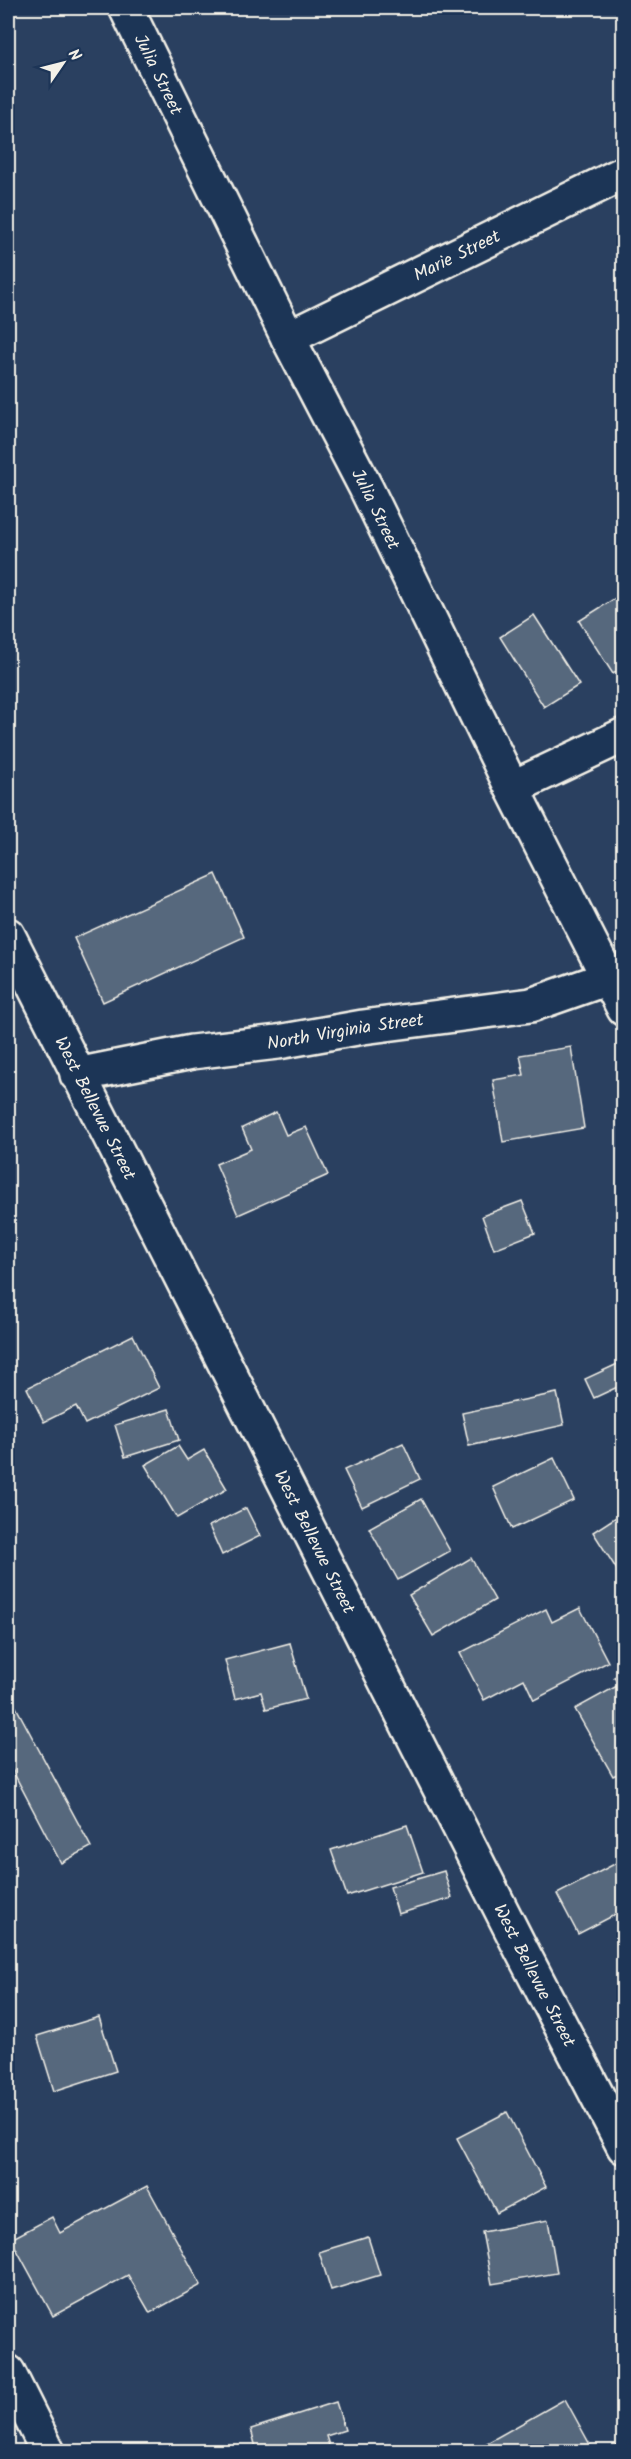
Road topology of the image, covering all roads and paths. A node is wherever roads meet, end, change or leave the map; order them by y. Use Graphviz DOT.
graph roads {
  1 [pos="126,8"];
  2 [pos="624,173"];
  3 [pos="288,338"];
  4 [pos="624,735"];
  5 [pos="512,788"];
  6 [pos="8,935"];
  7 [pos="611,964"];
  8 [pos="624,1009"];
  9 [pos="77,1075"];
  10 [pos="624,2147"];
  11 [pos="8,2372"];
  12 [pos="48,2451"];
  1 -- 3 [label="main road, Julia Street"];
  2 -- 3 [label="main road, Marie Street"];
  3 -- 5 [label="main road, Julia Street"];
  4 -- 5 [label="main road"];
  5 -- 7 [label="main road, Julia Street"];
  6 -- 9 [label="main road, West Bellevue Street"];
  7 -- 8 [label="main road, Julia Street"];
  7 -- 9 [label="main road, North Virginia Street"];
  9 -- 10 [label="main road, West Bellevue Street"];
  11 -- 12 [label="main road"];
}
